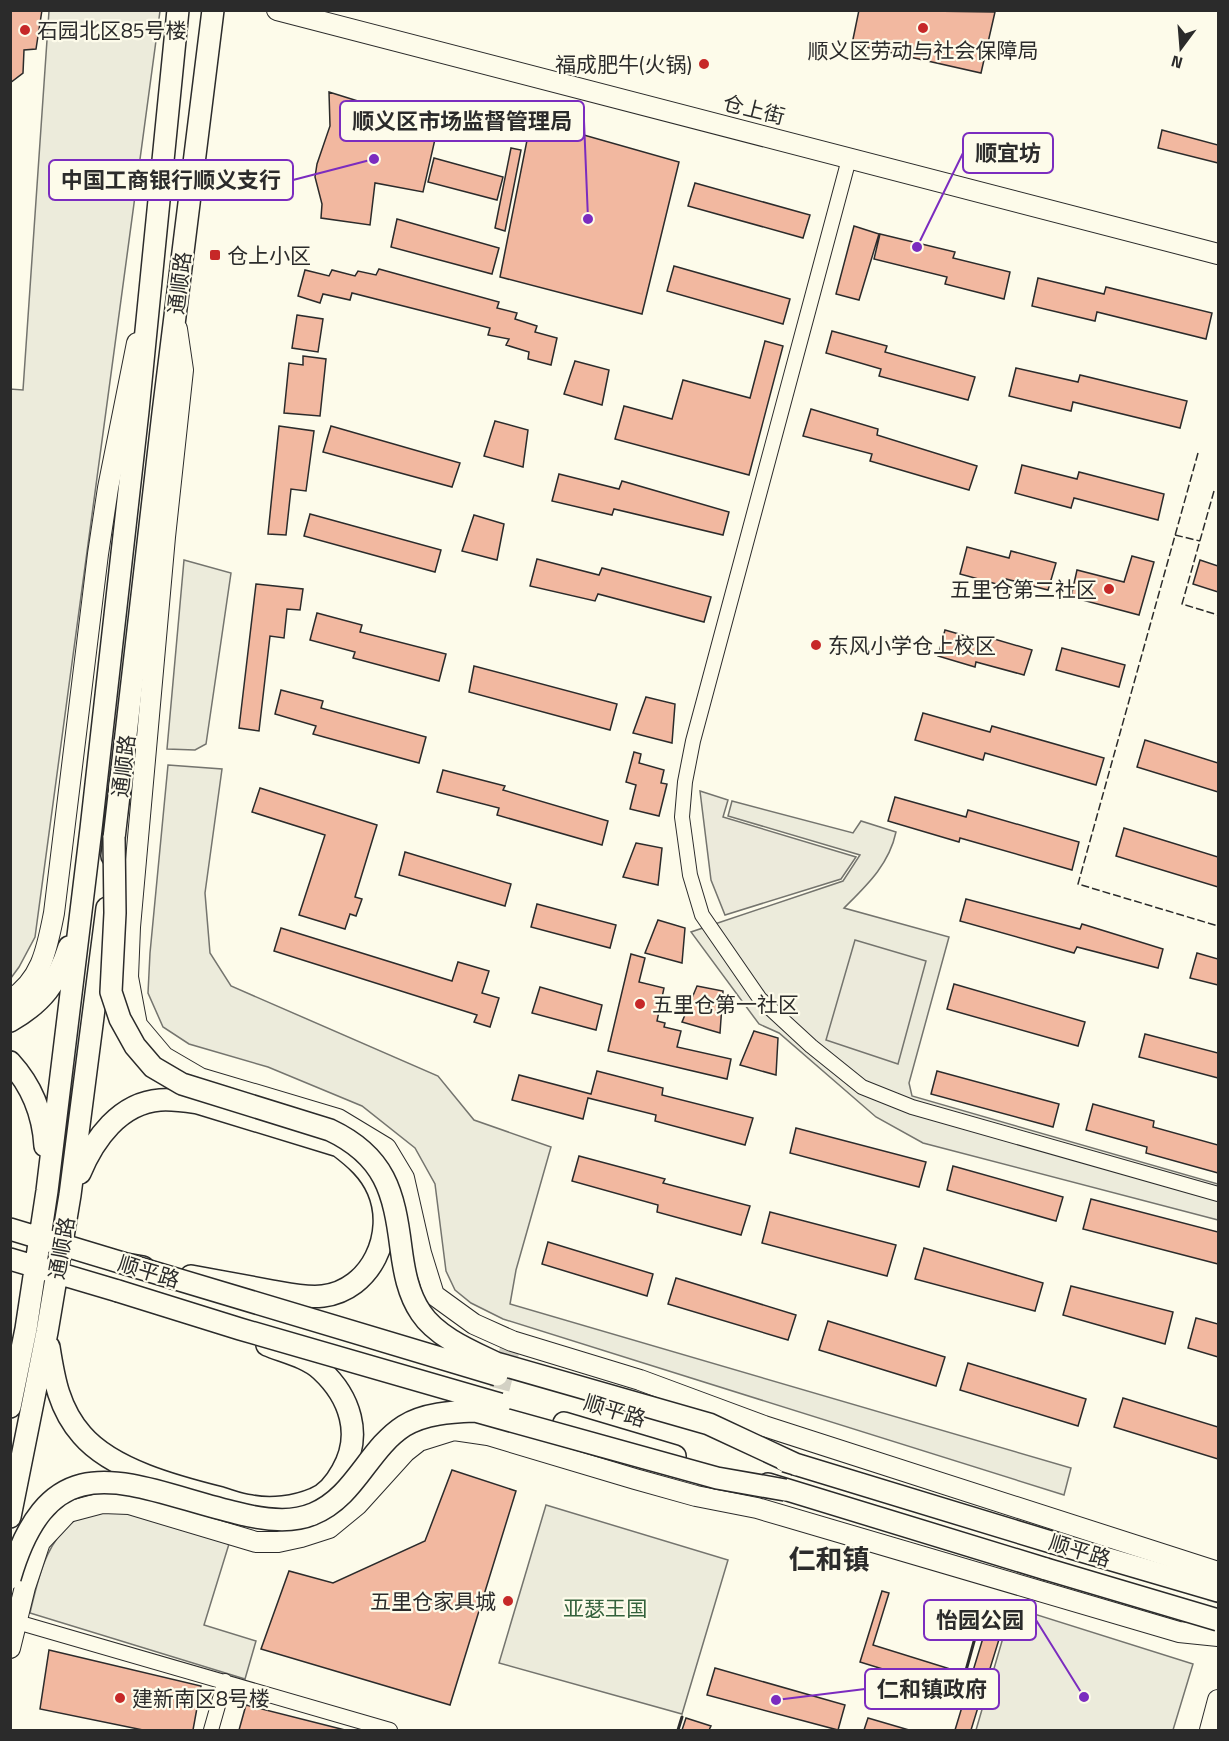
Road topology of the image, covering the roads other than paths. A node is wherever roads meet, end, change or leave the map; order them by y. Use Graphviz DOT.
graph roads {
  1 [pos="178,10"];
  2 [pos="213,10"];
  3 [pos="277,10"];
  4 [pos="849,159"];
  5 [pos="1218,254"];
  6 [pos="147,315"];
  7 [pos="175,318"];
  8 [pos="91,829"];
  9 [pos="114,837"];
  10 [pos="10,1000"];
  11 [pos="10,1021"];
  12 [pos="10,1062"];
  13 [pos="47,1191"];
  14 [pos="1218,1194"];
  15 [pos="70,1195"];
  16 [pos="10,1229"];
  17 [pos="10,1259"];
  18 [pos="126,1263"];
  19 [pos="143,1298"];
  20 [pos="26,1329"];
  21 [pos="47,1332"];
  22 [pos="10,1352"];
  23 [pos="10,1407"];
  24 [pos="797,1465"];
  25 [pos="785,1490"];
  26 [pos="10,1517"];
  27 [pos="1218,1572"];
  28 [pos="10,1578"];
  29 [pos="1218,1591"];
  30 [pos="1218,1620"];
  31 [pos="17,1622"];
  32 [pos="1218,1636"];
  33 [pos="10,1648"];
  34 [pos="225,1681"];
  35 [pos="1218,1700"];
  36 [pos="212,1731"];
  37 [pos="390,1731"];
  38 [pos="1210,1731"];
  1 -- 6 [label="main road, 通顺路"];
  2 -- 7 [label="main road, 通顺路"];
  3 -- 4 [label="street, 仓上街"];
  4 -- 5 [label="street, 仓上街"];
  4 -- 14 [label="street"];
  6 -- 8 [label="main road, 通顺路"];
  6 -- 10 [label="street"];
  7 -- 9 [label="main road, 通顺路"];
  7 -- 27 [label="street"];
  8 -- 11 [label="main road"];
  8 -- 13 [label="main road, 通顺路"];
  9 -- 15 [label="main road, 通顺路, bridge"];
  9 -- 24 [label="main road, bridge"];
  12 -- 13 [label="main road"];
  13 -- 20 [label="main road, 通顺路"];
  15 -- 18 [label="main road, bridge"];
  15 -- 21 [label="main road, 通顺路"];
  16 -- 18 [label="main road, 顺平路"];
  17 -- 19 [label="main road, 顺平路, bridge"];
  18 -- 24 [label="main road, 顺平路, bridge"];
  19 -- 21 [label="main road, bridge"];
  19 -- 25 [label="main road, 顺平路, bridge"];
  20 -- 22 [label="main road"];
  20 -- 23 [label="main road, 通顺路"];
  21 -- 26 [label="main road, 通顺路"];
  24 -- 29 [label="main road, 顺平路, bridge"];
  25 -- 28 [label="main road, bridge"];
  25 -- 30 [label="main road, 顺平路, bridge"];
  31 -- 32 [label="street"];
  31 -- 33 [label="street"];
  31 -- 34 [label="street"];
  34 -- 36 [label="street"];
  34 -- 37 [label="street"];
  35 -- 38 [label="street"];
}
